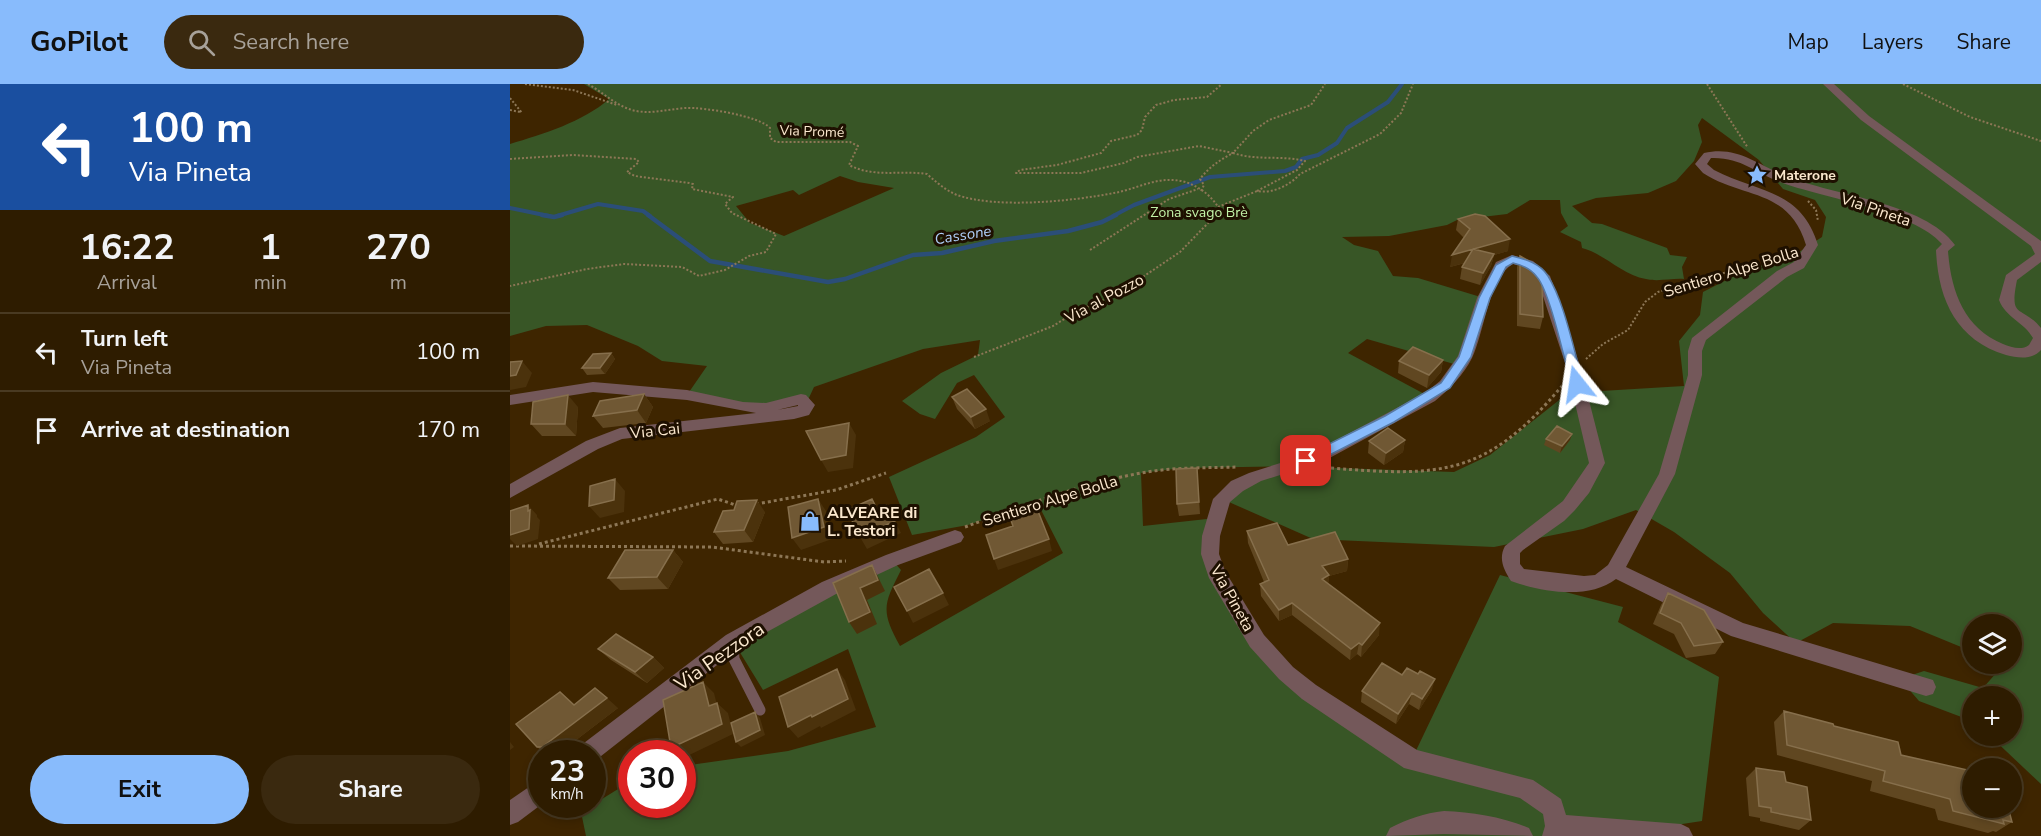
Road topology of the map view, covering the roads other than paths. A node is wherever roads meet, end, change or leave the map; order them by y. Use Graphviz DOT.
graph roads {
  1 [pos="1828,84"];
  2 [pos="2041,254"];
  3 [pos="510,400"];
  4 [pos="510,492"];
  5 [pos="955,537"];
  6 [pos="1615,570"];
  7 [pos="733,640"];
  8 [pos="1926,687"];
  9 [pos="760,710"];
  10 [pos="605,740"];
  11 [pos="528,800"];
  12 [pos="510,814"];
  13 [pos="1556,831"];
  14 [pos="1398,836"];
  15 [pos="1521,836"];
  16 [pos="1681,836"];
  1 -- 2 [label="street, Via Pineta"];
  2 -- 6 [label="street, Via Pineta"];
  3 -- 4 [label="street, Via Cai"];
  5 -- 7 [label="street, Via Pezzora"];
  6 -- 8 [label="street"];
  6 -- 13 [label="street, Via Pineta"];
  7 -- 9 [label="lane"];
  7 -- 10 [label="street, Via Pezzora"];
  11 -- 12 [label="street"];
  13 -- 16 [label="street, Via Pineta"];
  14 -- 15 [label="street"];
}
